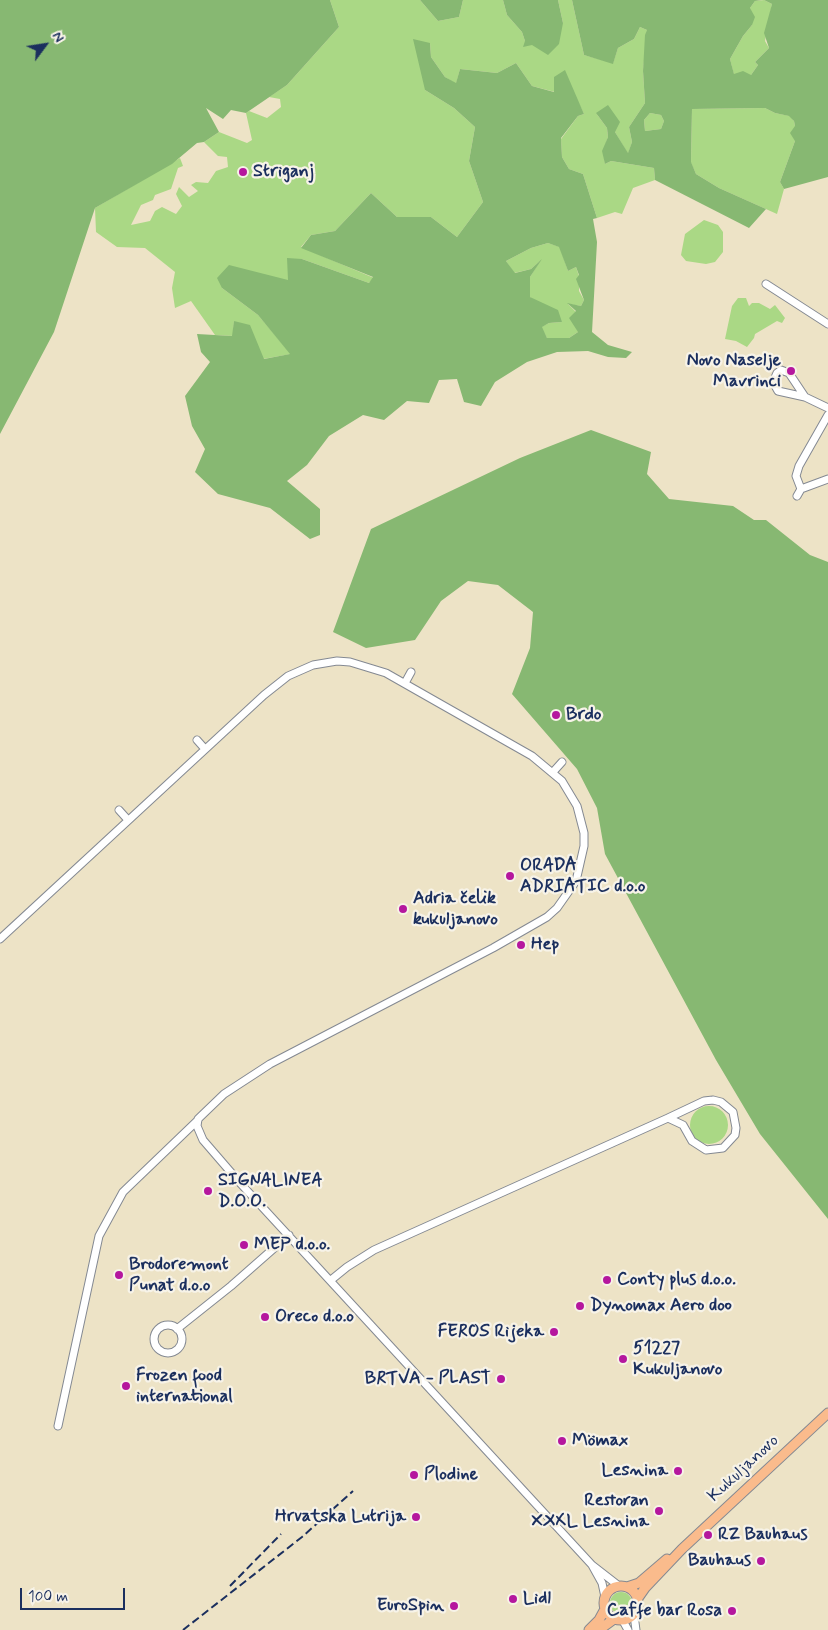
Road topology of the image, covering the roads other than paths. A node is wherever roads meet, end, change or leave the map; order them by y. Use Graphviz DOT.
graph roads {
  1 [pos="766,284"];
  2 [pos="828,324"];
  3 [pos="805,397"];
  4 [pos="828,408"];
  5 [pos="828,415"];
  6 [pos="828,479"];
  7 [pos="411,672"];
  8 [pos="405,683"];
  9 [pos="197,740"];
  10 [pos="205,749"];
  11 [pos="562,762"];
  12 [pos="553,772"];
  13 [pos="119,810"];
  14 [pos="128,820"];
  15 [pos="0,939"];
  16 [pos="668,1118"];
  17 [pos="198,1120"];
  18 [pos="289,1234"];
  19 [pos="331,1280"];
  20 [pos="177,1329"];
  21 [pos="828,1413"];
  22 [pos="58,1426"];
  23 [pos="682,1549"];
  24 [pos="592,1565"];
  25 [pos="623,1586"];
  26 [pos="605,1597"];
  27 [pos="638,1598"];
  28 [pos="605,1609"];
  29 [pos="634,1615"];
  30 [pos="618,1620"];
  31 [pos="589,1630"];
  32 [pos="598,1630"];
  33 [pos="628,1630"];
  34 [pos="636,1630"];
  1 -- 2 [label="street"];
  3 -- 3 [label="street"];
  3 -- 4 [label="street"];
  5 -- 6 [label="street"];
  7 -- 8 [label="street"];
  8 -- 10 [label="street"];
  8 -- 12 [label="street"];
  9 -- 10 [label="street"];
  10 -- 14 [label="street"];
  11 -- 12 [label="street"];
  12 -- 17 [label="street"];
  13 -- 14 [label="street"];
  14 -- 15 [label="street"];
  16 -- 16 [label="street"];
  16 -- 19 [label="street"];
  17 -- 18 [label="street"];
  17 -- 22 [label="street"];
  18 -- 19 [label="street"];
  18 -- 20 [label="street"];
  19 -- 24 [label="street"];
  20 -- 20 [label="street"];
  21 -- 23 [label="main road, Kukuljanovo"];
  23 -- 25 [label="main road, Kukuljanovo"];
  23 -- 27 [label="main road, Kukuljanovo"];
  24 -- 25 [label="street"];
  24 -- 26 [label="street"];
  25 -- 26 [label="main road, Kukuljanovo"];
  25 -- 27 [label="main road"];
  26 -- 28 [label="main road"];
  27 -- 29 [label="main road, Kukuljanovo"];
  28 -- 30 [label="main road"];
  28 -- 31 [label="main road"];
  29 -- 30 [label="main road"];
  29 -- 34 [label="street"];
  30 -- 32 [label="main road"];
  30 -- 33 [label="street"];
}
